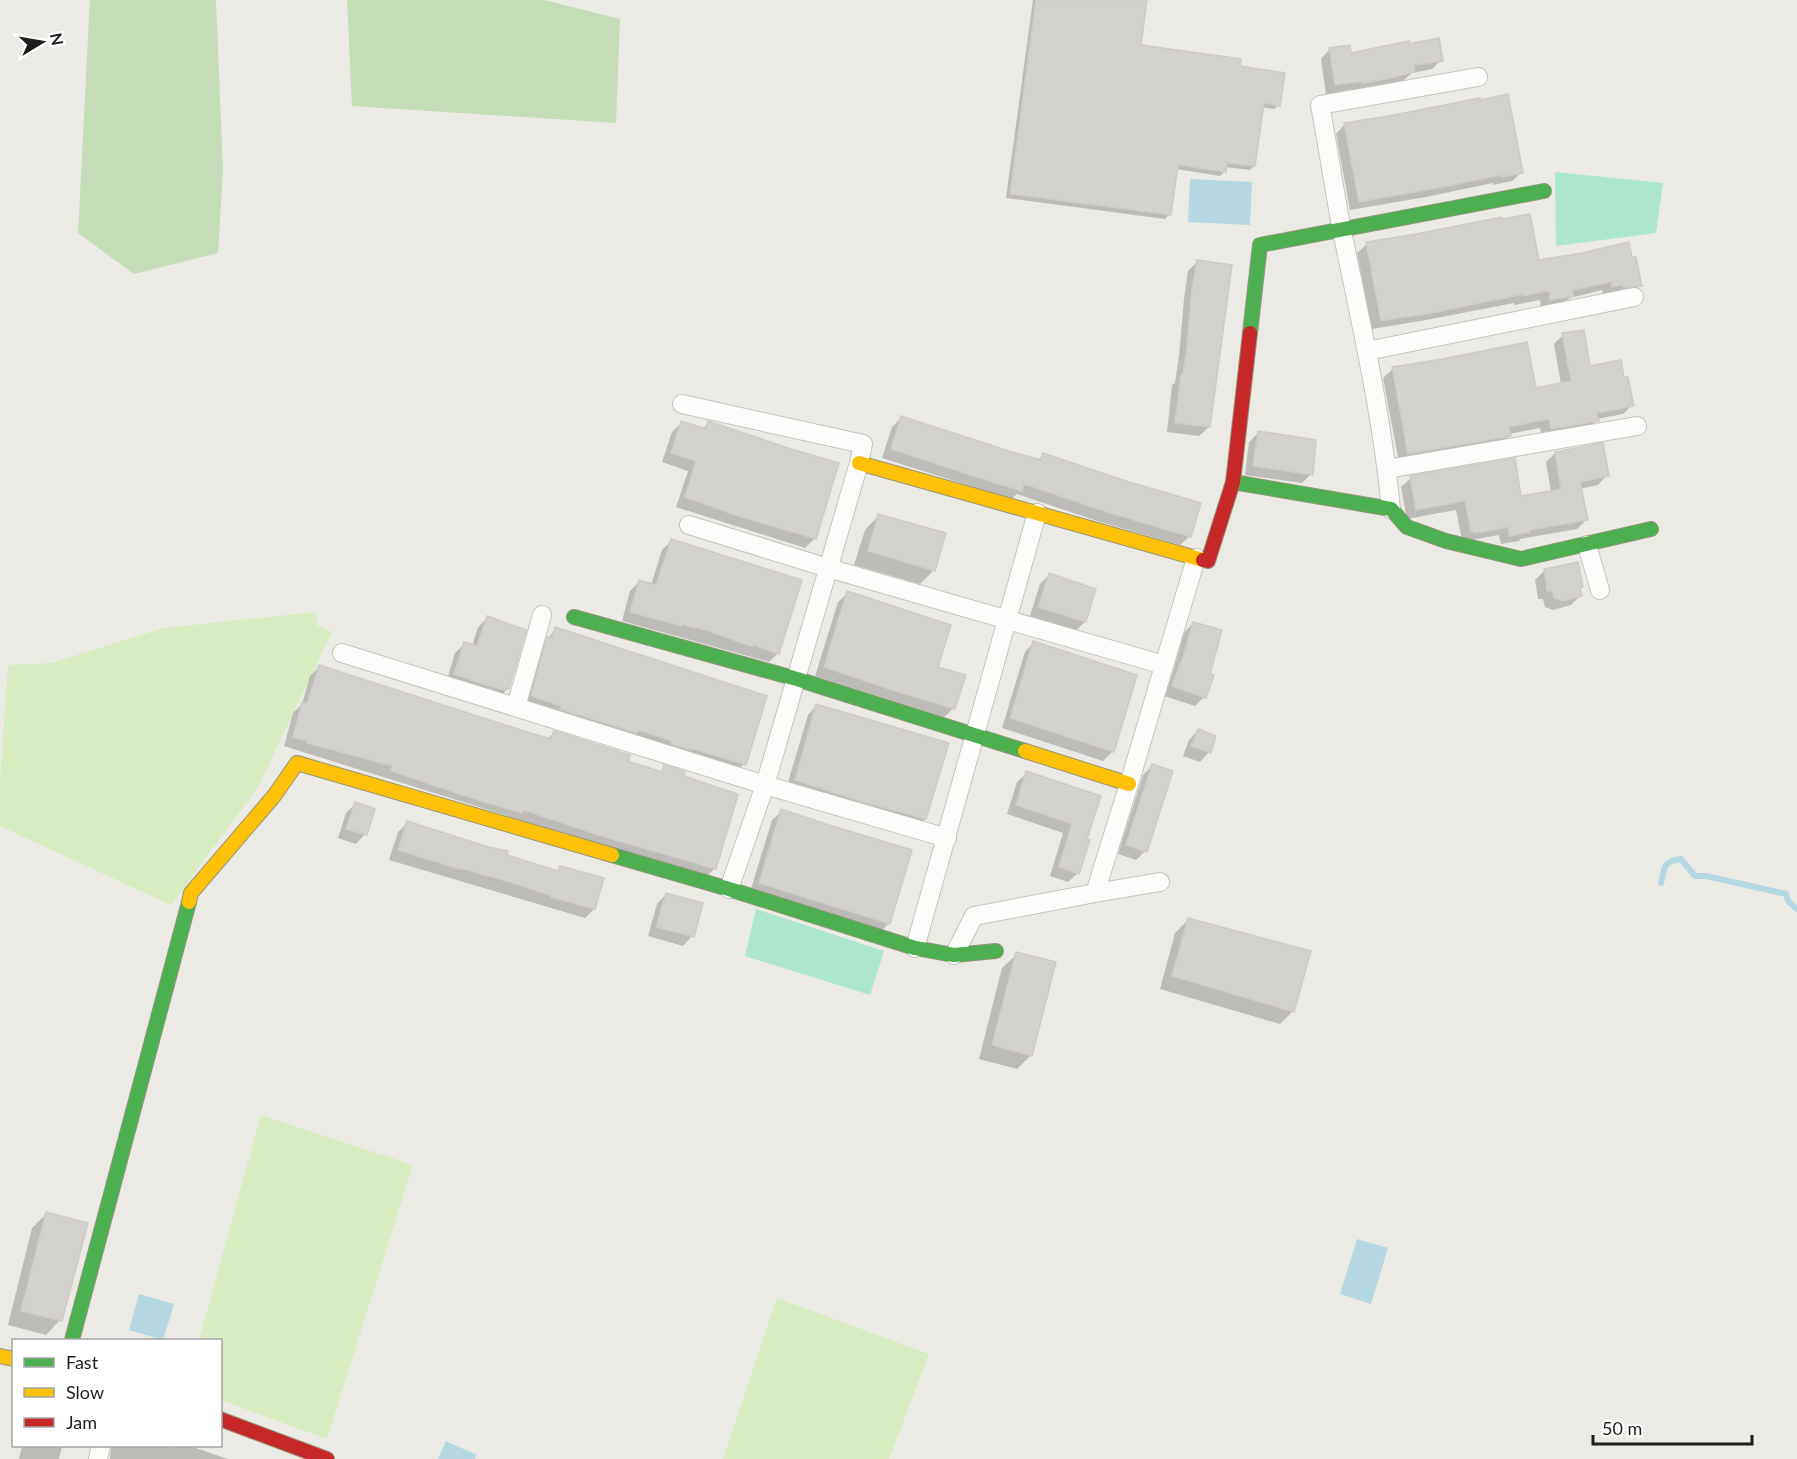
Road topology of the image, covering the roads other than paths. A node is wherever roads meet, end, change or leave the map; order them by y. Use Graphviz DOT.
graph roads {
  1 [pos="1478,77"];
  2 [pos="1544,190"];
  3 [pos="1342,229"];
  4 [pos="1634,297"];
  5 [pos="1367,351"];
  6 [pos="682,404"];
  7 [pos="1637,426"];
  8 [pos="859,463"];
  9 [pos="1387,469"];
  10 [pos="1233,482"];
  11 [pos="1391,509"];
  12 [pos="1037,513"];
  13 [pos="689,525"];
  14 [pos="1651,529"];
  15 [pos="1587,545"];
  16 [pos="1196,558"];
  17 [pos="828,568"];
  18 [pos="1600,590"];
  19 [pos="542,615"];
  20 [pos="574,617"];
  21 [pos="1008,619"];
  22 [pos="342,653"];
  23 [pos="1164,665"];
  24 [pos="797,679"];
  25 [pos="516,707"];
  26 [pos="976,735"];
  27 [pos="1129,784"];
  28 [pos="765,785"];
  29 [pos="947,837"];
  30 [pos="1160,882"];
  31 [pos="729,889"];
  32 [pos="1095,892"];
  33 [pos="915,948"];
  34 [pos="996,951"];
  35 [pos="954,955"];
  36 [pos="73,1339"];
  37 [pos="222,1420"];
  38 [pos="327,1459"];
  1 -- 3 [label="street"];
  2 -- 3 [label="street"];
  3 -- 5 [label="street"];
  3 -- 10 [label="street"];
  4 -- 5 [label="street"];
  5 -- 9 [label="street"];
  6 -- 8 [label="street"];
  7 -- 9 [label="street"];
  8 -- 12 [label="street"];
  8 -- 17 [label="street"];
  9 -- 11 [label="street"];
  10 -- 11 [label="street"];
  10 -- 16 [label="street"];
  11 -- 15 [label="street"];
  12 -- 16 [label="street"];
  12 -- 21 [label="street"];
  13 -- 17 [label="street"];
  14 -- 15 [label="street"];
  15 -- 18 [label="street"];
  16 -- 23 [label="street"];
  17 -- 21 [label="street"];
  17 -- 24 [label="street"];
  19 -- 25 [label="street"];
  20 -- 24 [label="street"];
  21 -- 23 [label="street"];
  21 -- 26 [label="street"];
  22 -- 25 [label="street"];
  23 -- 27 [label="street"];
  24 -- 26 [label="street"];
  24 -- 28 [label="street"];
  25 -- 28 [label="street"];
  26 -- 27 [label="street"];
  26 -- 29 [label="street"];
  27 -- 32 [label="street"];
  28 -- 29 [label="street"];
  28 -- 31 [label="street"];
  29 -- 33 [label="street"];
  30 -- 32 [label="street"];
  31 -- 33 [label="street"];
  31 -- 36 [label="street"];
  32 -- 35 [label="street"];
  33 -- 35 [label="street"];
  34 -- 35 [label="street"];
  37 -- 38 [label="street"];
}
